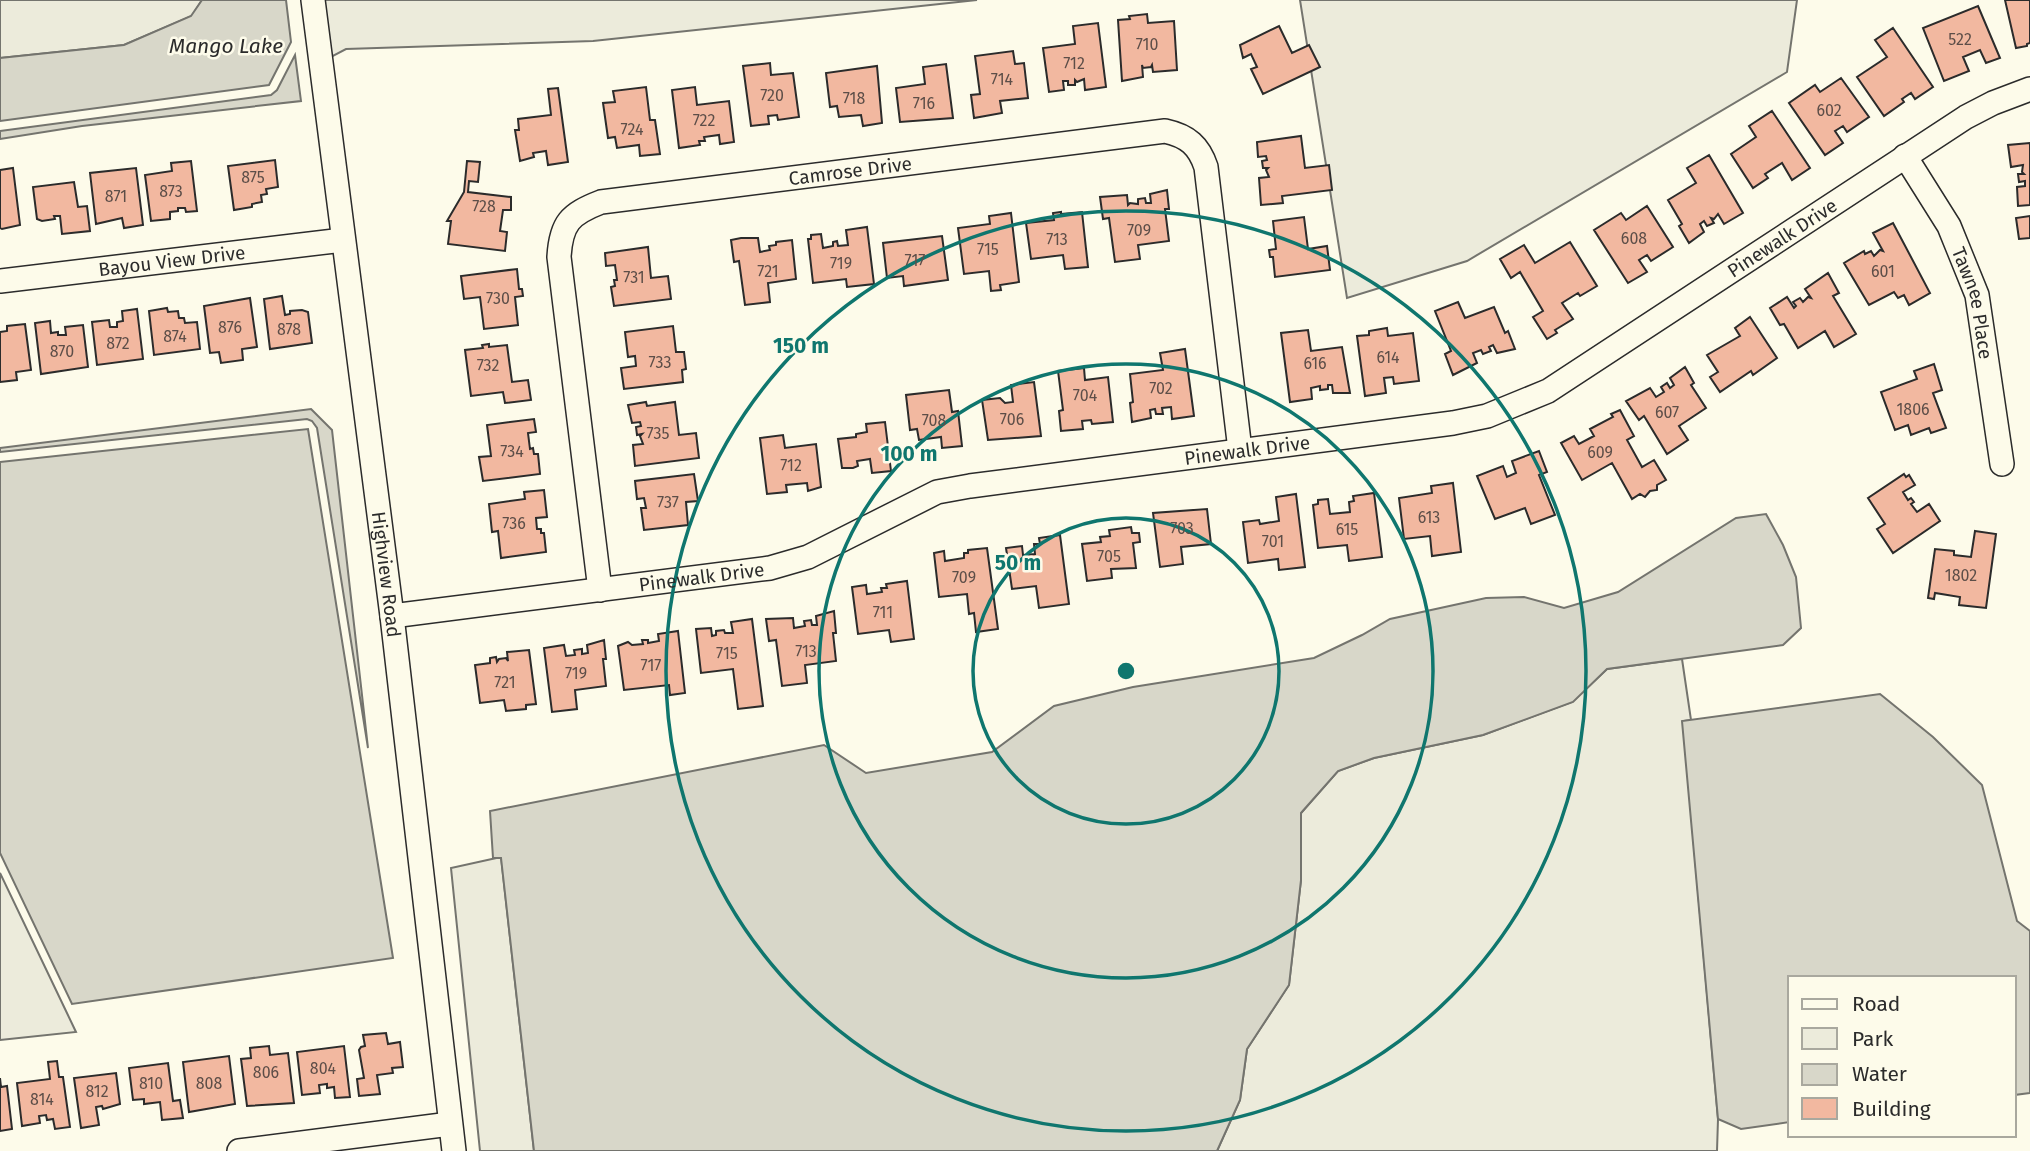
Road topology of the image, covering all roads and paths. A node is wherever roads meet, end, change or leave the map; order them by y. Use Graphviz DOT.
graph roads {
  1 [pos="313,0"];
  2 [pos="2030,89"];
  3 [pos="1905,156"];
  4 [pos="343,240"];
  5 [pos="0,281"];
  6 [pos="1240,450"];
  7 [pos="2002,464"];
  8 [pos="600,590"];
  9 [pos="392,616"];
  10 [pos="450,1124"];
  11 [pos="239,1151"];
  12 [pos="454,1151"];
  1 -- 4 [label="street, Highview Road"];
  2 -- 3 [label="street, Pinewalk Drive"];
  3 -- 6 [label="street, Pinewalk Drive"];
  3 -- 7 [label="street, Tawnee Place"];
  4 -- 5 [label="street, Bayou View Drive"];
  4 -- 9 [label="street, Highview Road"];
  6 -- 8 [label="street, Pinewalk Drive"];
  6 -- 8 [label="street, Camrose Drive"];
  8 -- 9 [label="street, Pinewalk Drive"];
  9 -- 10 [label="street, Highview Road"];
  10 -- 11 [label="street"];
  10 -- 12 [label="street, Highview Road"];
}
